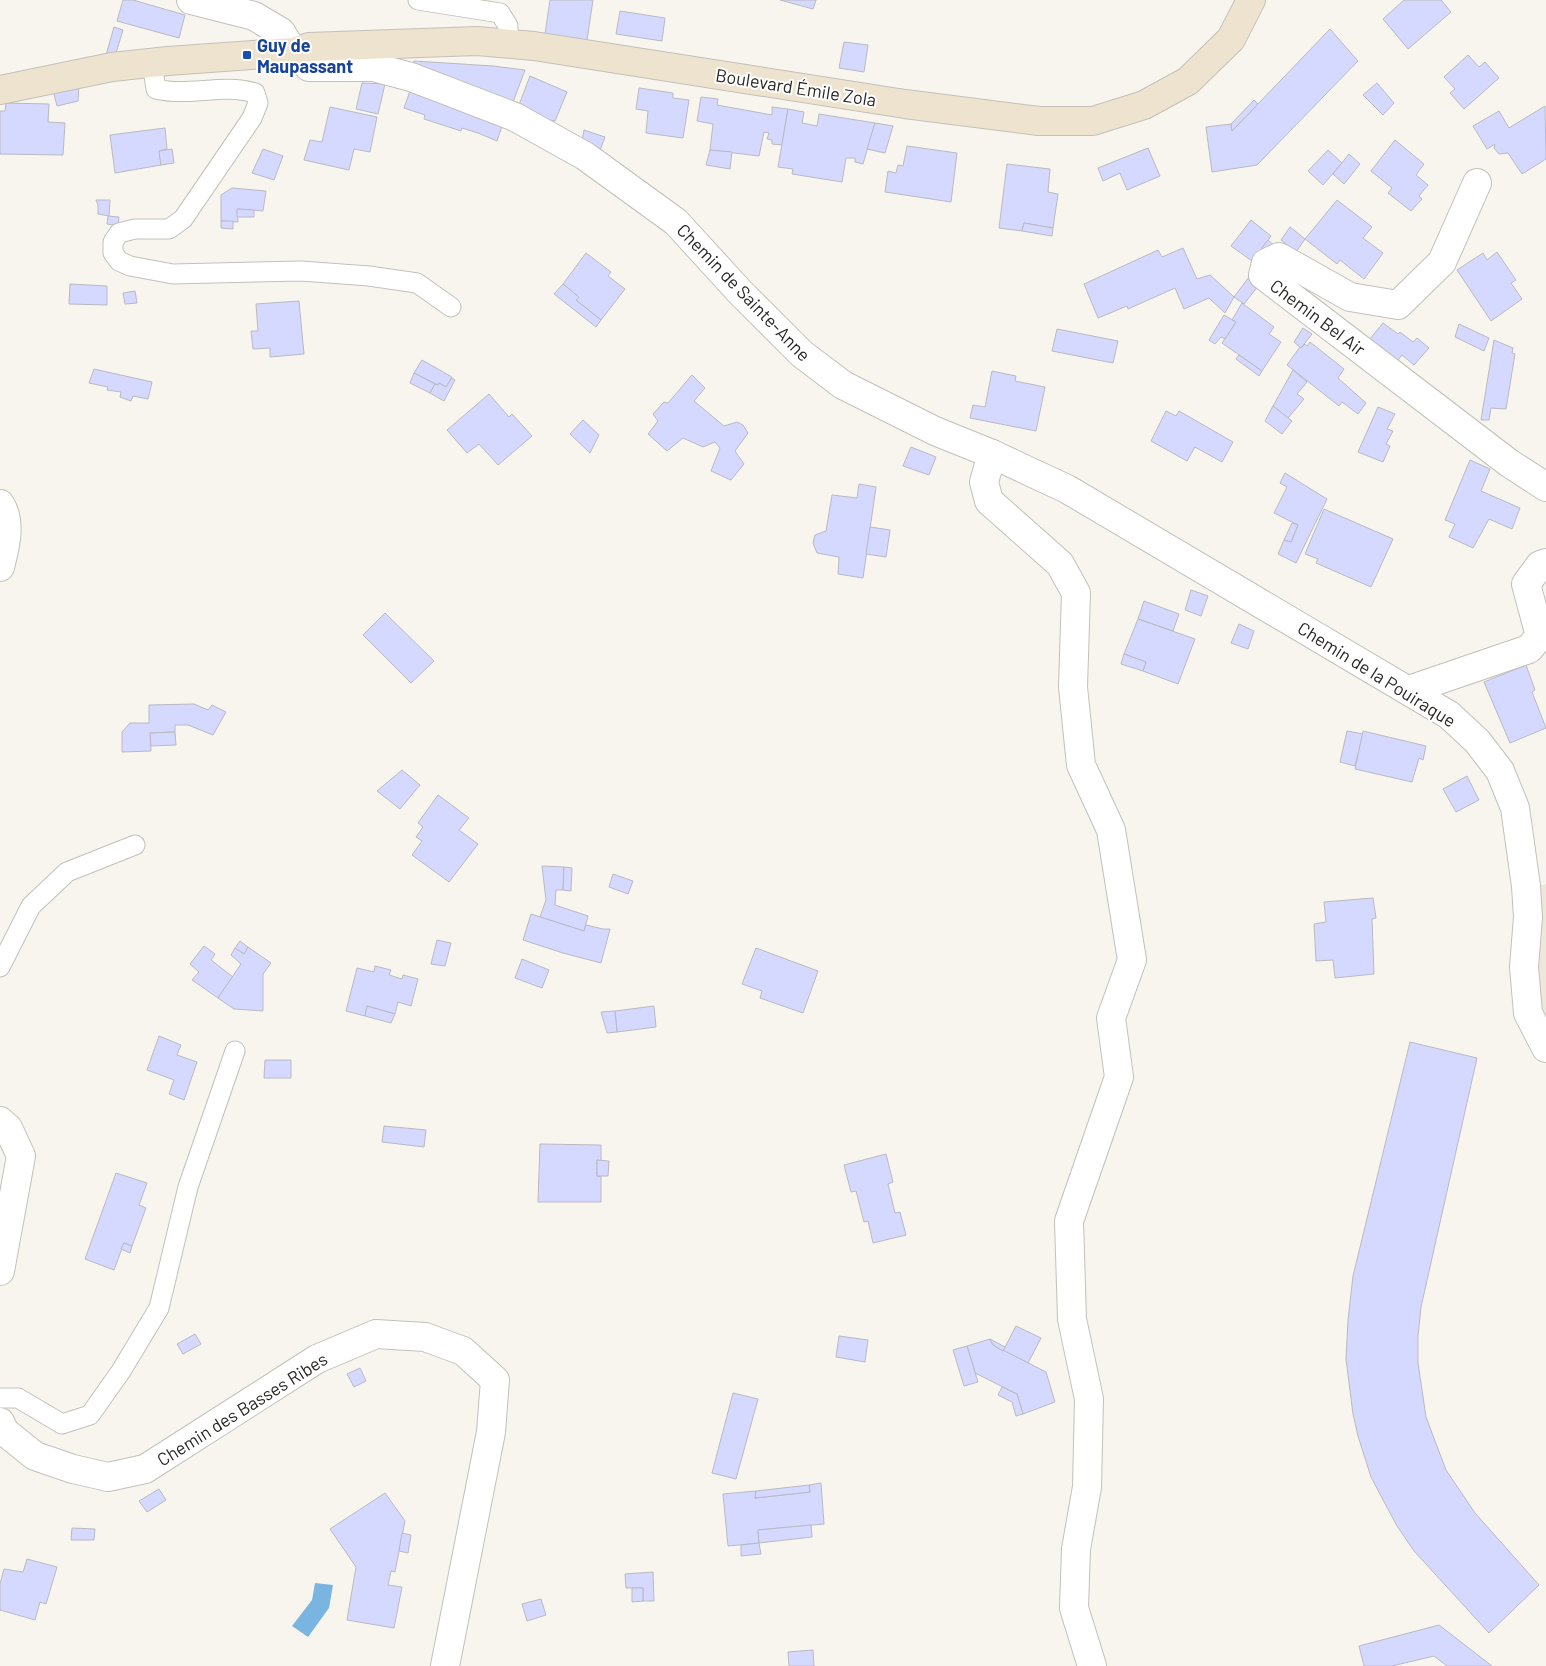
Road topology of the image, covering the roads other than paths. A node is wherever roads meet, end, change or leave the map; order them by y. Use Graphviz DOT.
graph roads {
  1 [pos="191,0"];
  2 [pos="418,0"];
  3 [pos="1251,0"];
  4 [pos="508,44"];
  5 [pos="294,52"];
  6 [pos="152,63"];
  7 [pos="0,90"];
  8 [pos="1477,183"];
  9 [pos="451,307"];
  10 [pos="992,454"];
  11 [pos="1546,487"];
  12 [pos="0,504"];
  13 [pos="1546,563"];
  14 [pos="0,567"];
  15 [pos="1409,690"];
  16 [pos="135,845"];
  17 [pos="0,968"];
  18 [pos="1546,1048"];
  19 [pos="235,1051"];
  20 [pos="0,1121"];
  21 [pos="0,1270"];
  22 [pos="0,1398"];
  23 [pos="0,1422"];
  24 [pos="445,1666"];
  25 [pos="1092,1666"];
  1 -- 5 [label="street, Chemin de Sainte-Anne"];
  2 -- 4 [label="lane"];
  3 -- 4 [label="main road, Boulevard Émile Zola"];
  4 -- 5 [label="main road, Boulevard Émile Zola"];
  5 -- 6 [label="main road, Boulevard Émile Zola"];
  5 -- 10 [label="street, Chemin de Sainte-Anne"];
  6 -- 7 [label="main road, Boulevard Émile Zola"];
  6 -- 9 [label="lane"];
  8 -- 11 [label="street, Chemin Bel Air"];
  10 -- 15 [label="street, Chemin de la Pouiraque"];
  10 -- 25 [label="street"];
  12 -- 14 [label="street"];
  13 -- 15 [label="street"];
  15 -- 18 [label="street, Chemin de la Pouiraque"];
  16 -- 17 [label="lane"];
  19 -- 22 [label="lane"];
  20 -- 21 [label="street"];
  23 -- 24 [label="street, Chemin des Basses Ribes"];
}
